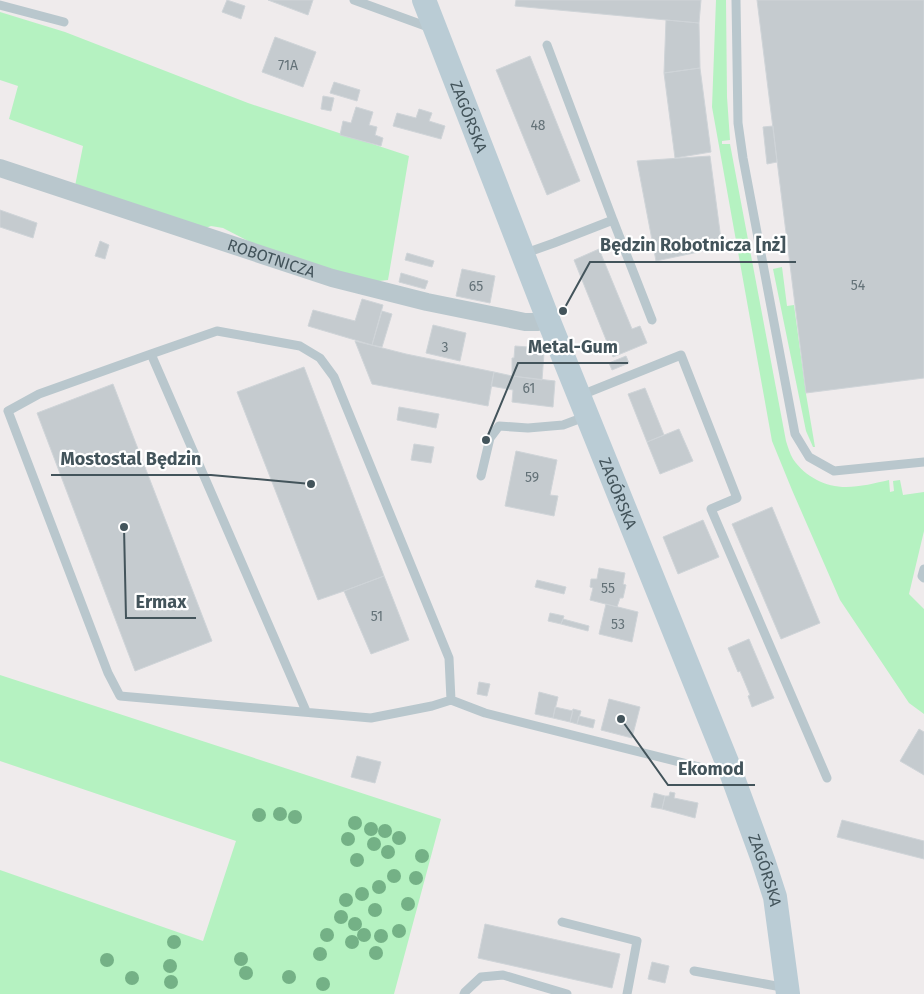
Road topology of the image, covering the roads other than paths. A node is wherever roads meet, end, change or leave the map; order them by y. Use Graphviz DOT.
graph roads {
  1 [pos="354,0"];
  2 [pos="424,0"];
  3 [pos="736,0"];
  4 [pos="0,5"];
  5 [pos="64,22"];
  6 [pos="436,30"];
  7 [pos="547,45"];
  8 [pos="0,168"];
  9 [pos="613,220"];
  10 [pos="523,254"];
  11 [pos="548,319"];
  12 [pos="652,320"];
  13 [pos="151,354"];
  14 [pos="583,406"];
  15 [pos="924,462"];
  16 [pos="481,476"];
  17 [pos="924,569"];
  18 [pos="924,578"];
  19 [pos="450,700"];
  20 [pos="306,711"];
  21 [pos="729,767"];
  22 [pos="827,778"];
  23 [pos="562,922"];
  24 [pos="694,971"];
  25 [pos="788,991"];
  26 [pos="464,994"];
  27 [pos="568,994"];
  28 [pos="627,994"];
  1 -- 6 [label="lane"];
  2 -- 6 [label="street, ZAGÓRSKA"];
  3 -- 15 [label="lane"];
  4 -- 5 [label="lane"];
  6 -- 10 [label="street, ZAGÓRSKA"];
  7 -- 9 [label="lane"];
  8 -- 11 [label="street, ROBOTNICZA"];
  9 -- 10 [label="lane"];
  9 -- 12 [label="lane"];
  10 -- 11 [label="street, ZAGÓRSKA"];
  11 -- 14 [label="street, ZAGÓRSKA"];
  13 -- 19 [label="lane"];
  13 -- 20 [label="lane"];
  13 -- 20 [label="lane"];
  14 -- 16 [label="lane"];
  14 -- 21 [label="street, ZAGÓRSKA"];
  14 -- 22 [label="lane"];
  17 -- 18 [label="lane"];
  19 -- 20 [label="lane"];
  19 -- 21 [label="lane"];
  21 -- 25 [label="street, ZAGÓRSKA"];
  23 -- 28 [label="lane"];
  24 -- 25 [label="lane"];
  26 -- 27 [label="lane"];
}
